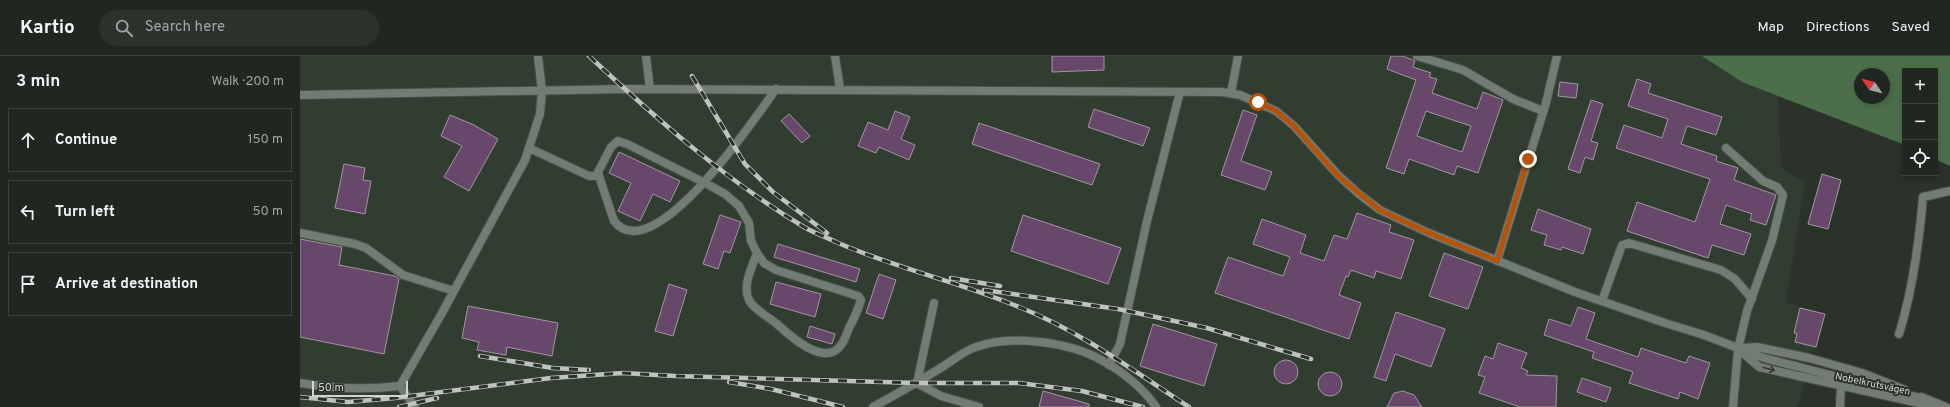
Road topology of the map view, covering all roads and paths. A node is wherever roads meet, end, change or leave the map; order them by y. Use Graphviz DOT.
graph roads {
  1 [pos="538,56"];
  2 [pos="646,56"];
  3 [pos="835,56"];
  4 [pos="1238,56"];
  5 [pos="1417,56"];
  6 [pos="1557,56"];
  7 [pos="650,89"];
  8 [pos="776,89"];
  9 [pos="840,89"];
  10 [pos="542,91"];
  11 [pos="1180,92"];
  12 [pos="1231,93"];
  13 [pos="300,95"];
  14 [pos="1543,111"];
  15 [pos="529,148"];
  16 [pos="1726,148"];
  17 [pos="598,174"];
  18 [pos="704,183"];
  19 [pos="1950,191"];
  20 [pos="300,233"];
  21 [pos="757,253"];
  22 [pos="1497,261"];
  23 [pos="454,291"];
  24 [pos="1752,299"];
  25 [pos="1602,302"];
  26 [pos="934,303"];
  27 [pos="1899,334"];
  28 [pos="1738,349"];
  29 [pos="1109,365"];
  30 [pos="300,382"];
  31 [pos="917,383"];
  32 [pos="400,386"];
  33 [pos="1841,386"];
  34 [pos="1924,399"];
  35 [pos="415,407"];
  36 [pos="873,407"];
  37 [pos="979,407"];
  38 [pos="1156,407"];
  39 [pos="1733,407"];
  40 [pos="1840,407"];
  41 [pos="1937,407"];
  42 [pos="1946,407"];
  1 -- 10 [label="street"];
  2 -- 7 [label="street"];
  3 -- 9 [label="street"];
  4 -- 12 [label="street"];
  5 -- 14 [label="street"];
  6 -- 14 [label="street"];
  7 -- 8 [label="street"];
  7 -- 10 [label="street"];
  8 -- 9 [label="street"];
  8 -- 18 [label="street"];
  9 -- 11 [label="street"];
  10 -- 13 [label="street"];
  10 -- 15 [label="street"];
  11 -- 12 [label="street"];
  11 -- 29 [label="street"];
  12 -- 22 [label="street"];
  14 -- 22 [label="street"];
  15 -- 17 [label="street"];
  15 -- 23 [label="street"];
  16 -- 24 [label="street"];
  17 -- 18 [label="street"];
  17 -- 18 [label="street"];
  18 -- 21 [label="street"];
  19 -- 27 [label="street"];
  20 -- 23 [label="street"];
  21 -- 21 [label="street"];
  22 -- 25 [label="street"];
  23 -- 32 [label="street"];
  24 -- 25 [label="street"];
  24 -- 28 [label="street"];
  25 -- 28 [label="street"];
  26 -- 31 [label="street"];
  28 -- 33 [label="street, Nobelkrutsvägen, one-way"];
  28 -- 34 [label="street, Nobelkrutsvägen"];
  28 -- 34 [label="street, Nobelkrutsvägen"];
  28 -- 39 [label="street"];
  29 -- 31 [label="street"];
  29 -- 38 [label="street"];
  30 -- 32 [label="street"];
  31 -- 36 [label="street"];
  31 -- 37 [label="street"];
  32 -- 35 [label="street"];
  33 -- 40 [label="street"];
  33 -- 41 [label="street, Nobelkrutsvägen"];
  34 -- 42 [label="street, Nobelkrutsvägen"];
}
